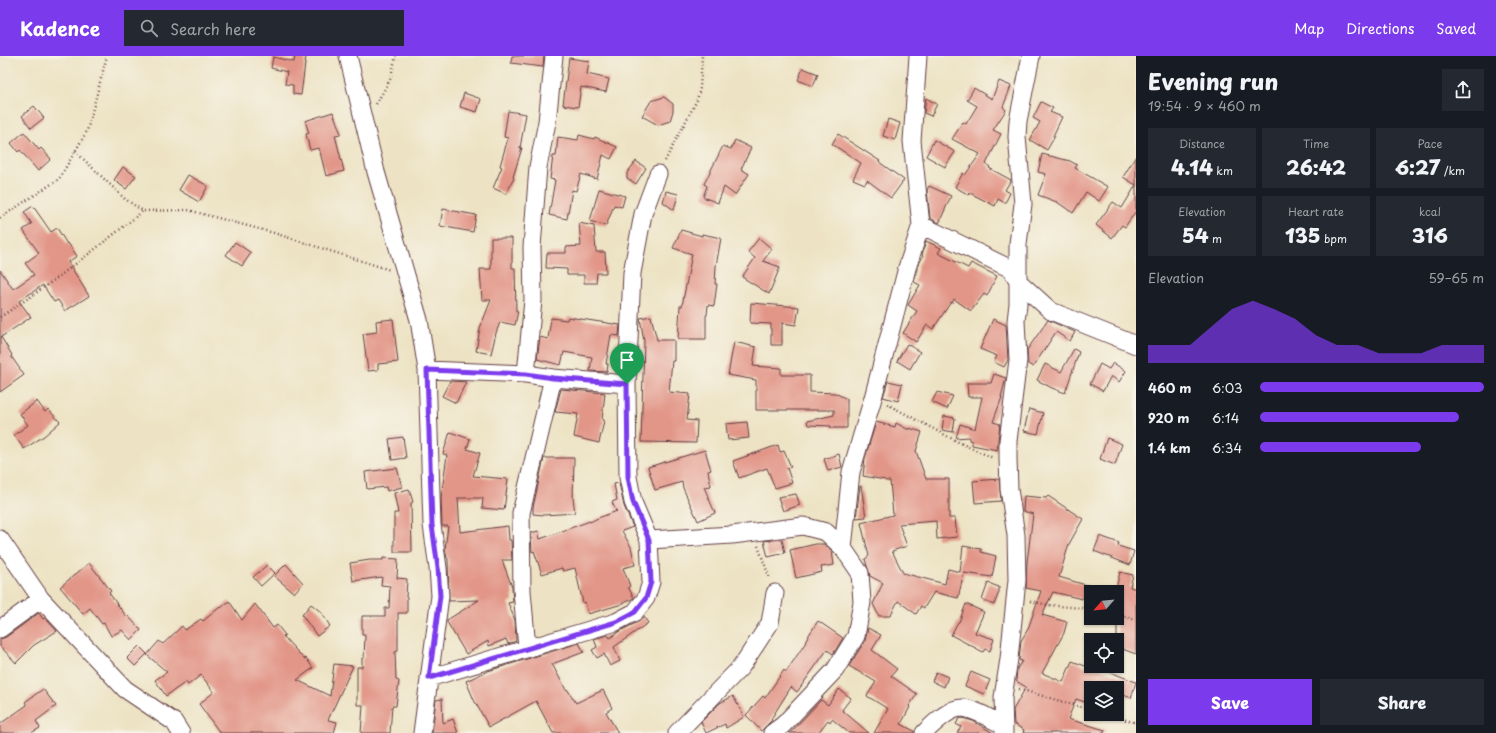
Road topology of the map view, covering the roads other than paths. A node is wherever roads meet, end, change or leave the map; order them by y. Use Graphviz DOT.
graph roads {
  1 [pos="348,56"];
  2 [pos="554,56"];
  3 [pos="918,56"];
  4 [pos="1031,56"];
  5 [pos="658,174"];
  6 [pos="921,225"];
  7 [pos="1018,282"];
  8 [pos="1136,345"];
  9 [pos="427,370"];
  10 [pos="526,374"];
  11 [pos="553,378"];
  12 [pos="627,384"];
  13 [pos="0,539"];
  14 [pos="649,540"];
  15 [pos="843,548"];
  16 [pos="775,593"];
  17 [pos="41,599"];
  18 [pos="0,629"];
  19 [pos="527,648"];
  20 [pos="429,678"];
  21 [pos="1004,729"];
  22 [pos="181,733"];
  23 [pos="422,733"];
  24 [pos="677,733"];
  25 [pos="772,733"];
  26 [pos="924,733"];
  1 -- 9 [label="street"];
  2 -- 10 [label="street"];
  3 -- 6 [label="street"];
  4 -- 7 [label="street"];
  5 -- 12 [label="street"];
  6 -- 7 [label="street"];
  6 -- 15 [label="street"];
  7 -- 8 [label="street"];
  7 -- 21 [label="street"];
  9 -- 10 [label="street"];
  9 -- 20 [label="street"];
  10 -- 11 [label="street"];
  11 -- 12 [label="street"];
  11 -- 19 [label="street"];
  12 -- 14 [label="street"];
  13 -- 17 [label="street"];
  14 -- 15 [label="street"];
  14 -- 19 [label="street"];
  15 -- 25 [label="street"];
  16 -- 24 [label="street"];
  17 -- 18 [label="street"];
  17 -- 22 [label="street"];
  19 -- 20 [label="street"];
  20 -- 23 [label="street"];
  21 -- 26 [label="street"];
}
